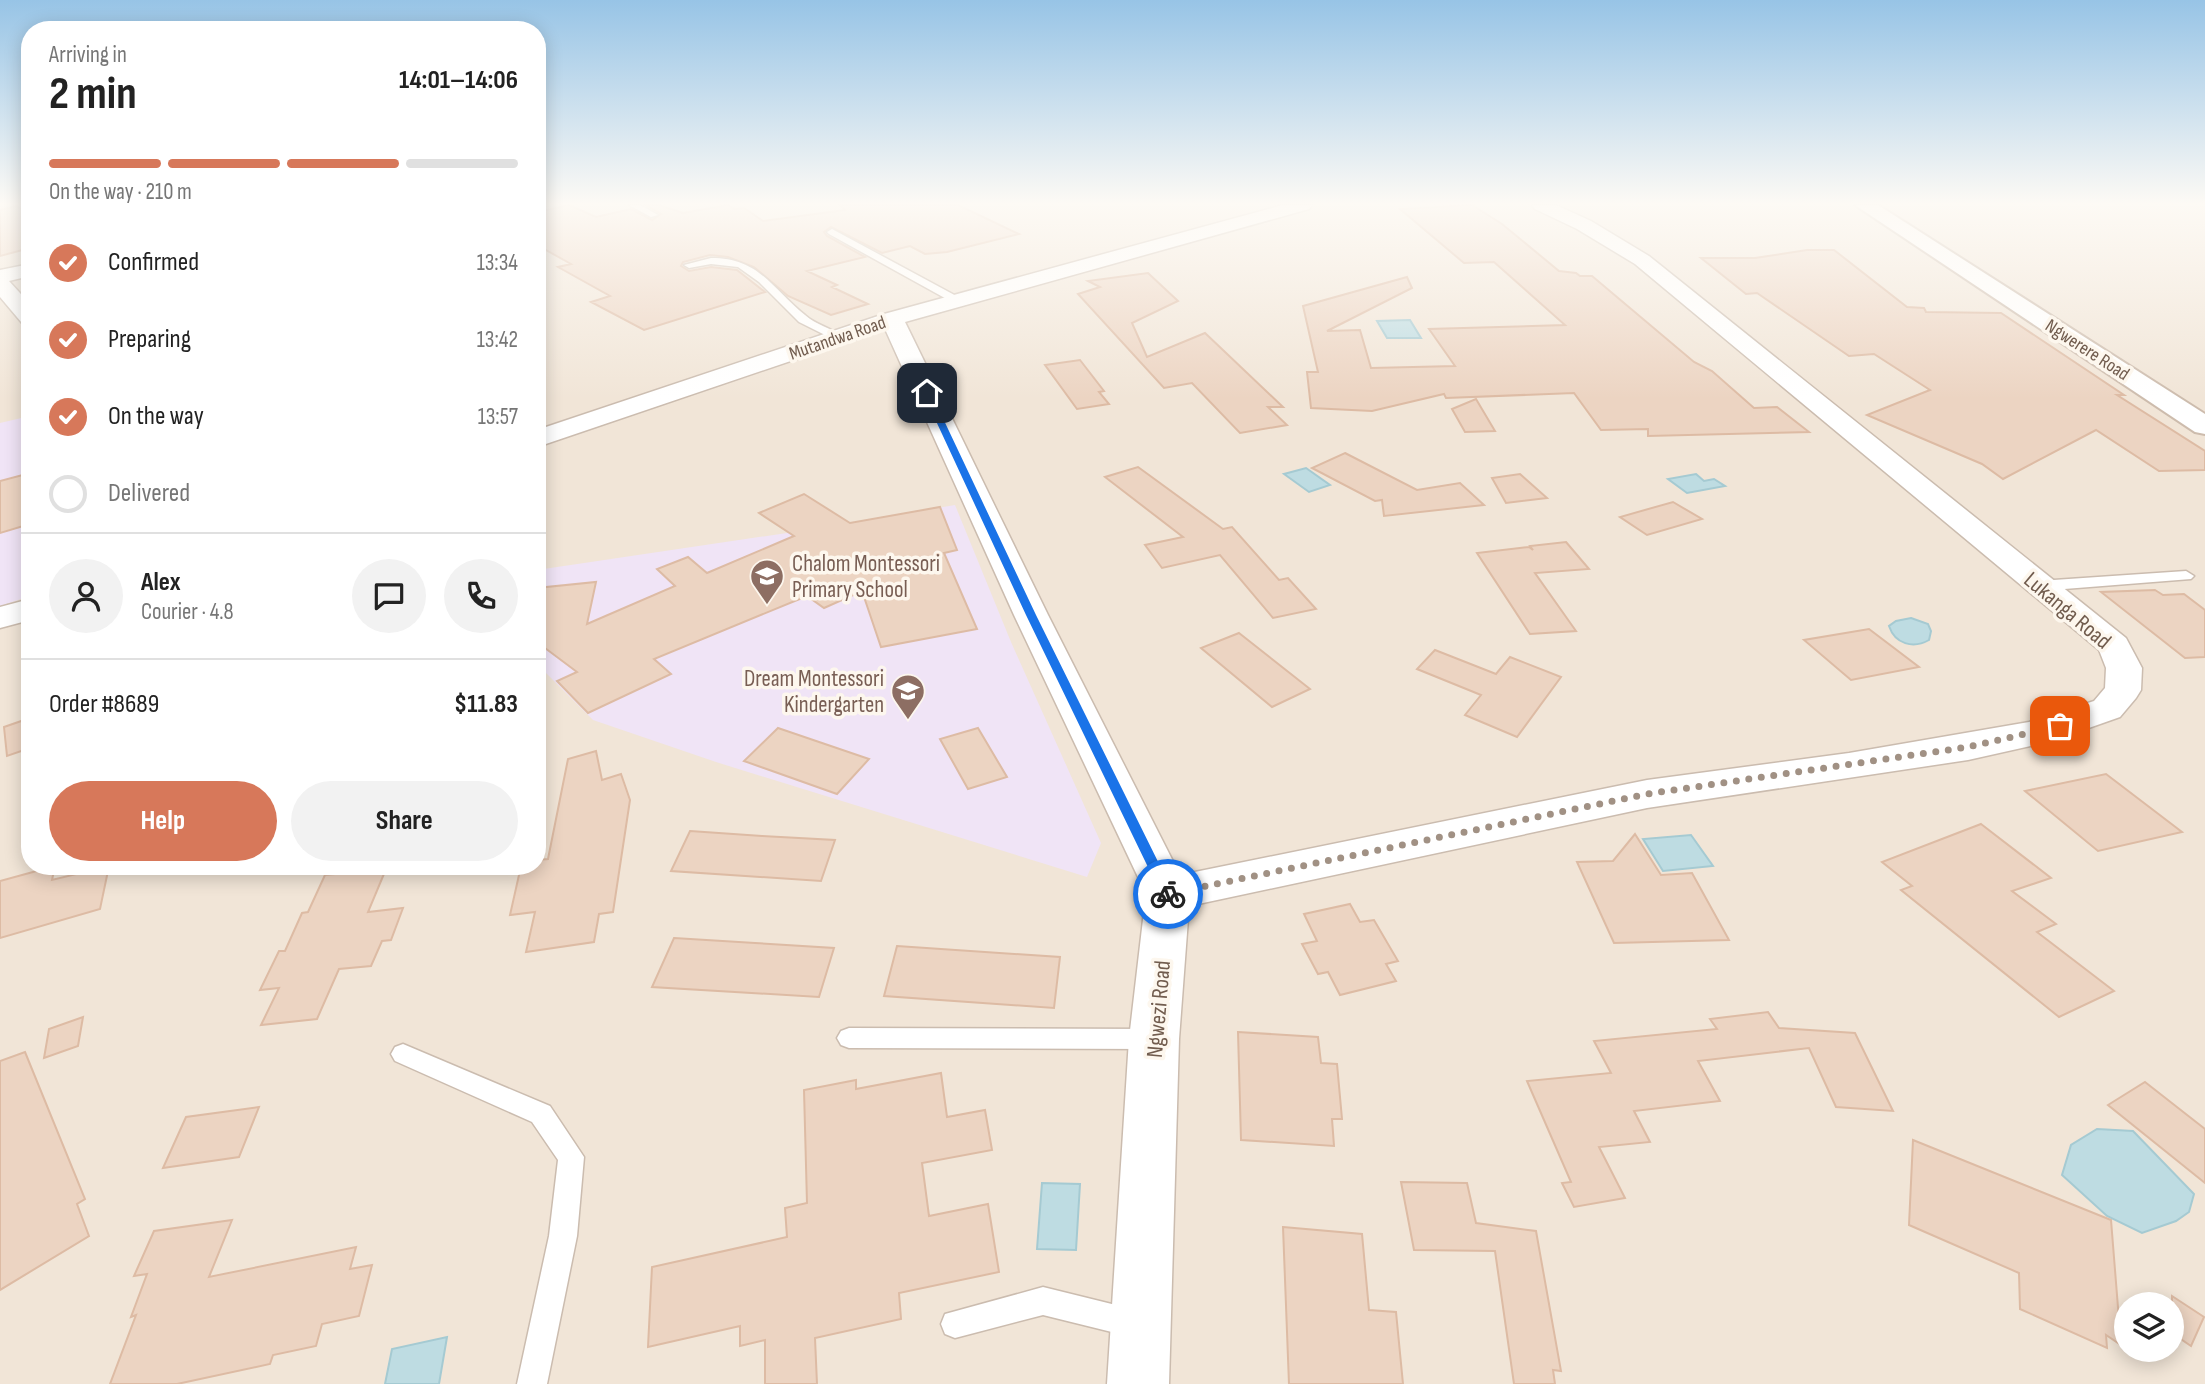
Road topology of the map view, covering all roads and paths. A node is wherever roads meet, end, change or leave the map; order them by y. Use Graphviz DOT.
graph roads {
  1 [pos="749,270"];
  2 [pos="900,270"];
  3 [pos="1068,270"];
  4 [pos="1654,270"];
  5 [pos="1964,270"];
  6 [pos="21,272"];
  7 [pos="0,275"];
  8 [pos="0,284"];
  9 [pos="957,300"];
  10 [pos="21,308"];
  11 [pos="892,319"];
  12 [pos="837,337"];
  13 [pos="2205,426"];
  14 [pos="546,436"];
  15 [pos="2186,576"];
  16 [pos="2039,586"];
  17 [pos="21,612"];
  18 [pos="0,618"];
  19 [pos="1168,894"];
  20 [pos="849,1038"];
  21 [pos="1154,1039"];
  22 [pos="403,1054"];
  23 [pos="955,1324"];
  24 [pos="1142,1326"];
  25 [pos="533,1384"];
  26 [pos="1138,1384"];
  1 -- 12 [label="lane"];
  2 -- 9 [label="lane"];
  3 -- 9 [label="street, Mutandwa Road"];
  4 -- 16 [label="street, Lukanga Road"];
  5 -- 13 [label="street, Ngwerere Road"];
  6 -- 7 [label="street"];
  8 -- 10 [label="street"];
  9 -- 11 [label="street, Mutandwa Road"];
  11 -- 12 [label="street, Mutandwa Road"];
  11 -- 19 [label="street"];
  12 -- 14 [label="street, Mutandwa Road"];
  15 -- 16 [label="lane"];
  16 -- 19 [label="street, Lukanga Road"];
  17 -- 18 [label="street"];
  19 -- 21 [label="street, Ngwezi Road"];
  20 -- 21 [label="lane"];
  21 -- 24 [label="street, Ngwezi Road"];
  22 -- 25 [label="lane"];
  23 -- 24 [label="lane"];
  24 -- 26 [label="street, Ngwezi Road"];
}
